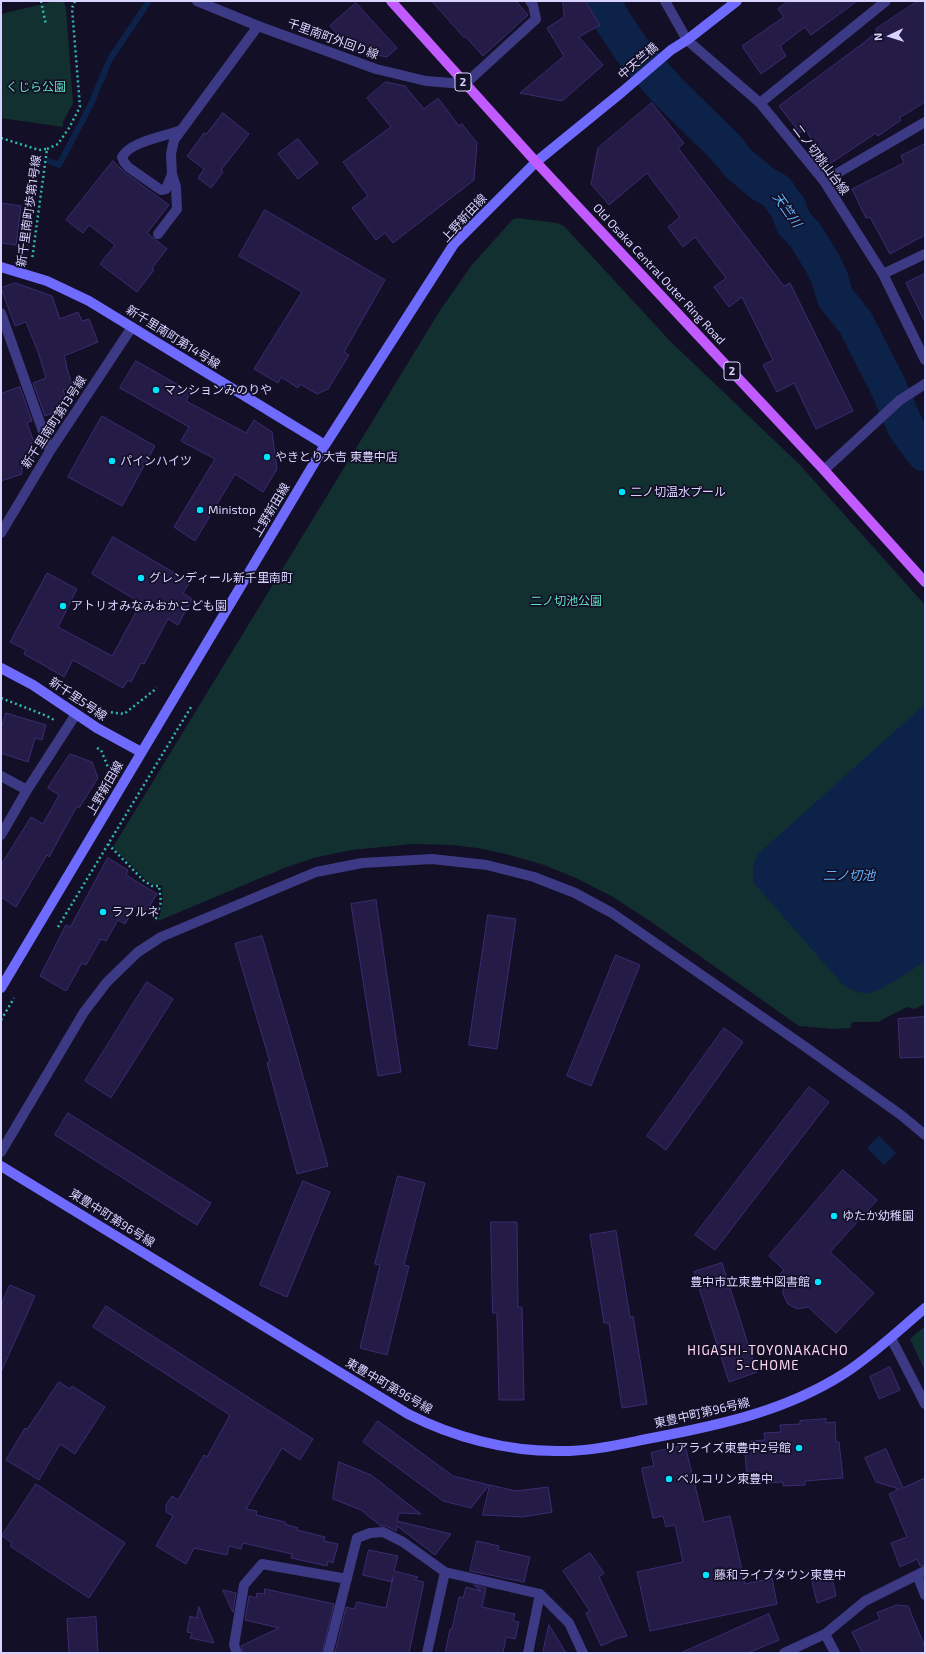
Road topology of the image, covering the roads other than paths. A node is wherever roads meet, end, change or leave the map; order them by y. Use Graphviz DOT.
graph roads {
  1 [pos="197,1"];
  2 [pos="391,1"];
  3 [pos="530,1"];
  4 [pos="665,1"];
  5 [pos="737,1"];
  6 [pos="886,1"];
  7 [pos="258,26"];
  8 [pos="687,40"];
  9 [pos="465,84"];
  10 [pos="622,92"];
  11 [pos="760,103"];
  12 [pos="925,122"];
  13 [pos="181,130"];
  14 [pos="536,162"];
  15 [pos="172,174"];
  16 [pos="824,180"];
  17 [pos="158,234"];
  18 [pos="925,254"];
  19 [pos="1,267"];
  20 [pos="883,274"];
  21 [pos="1,313"];
  22 [pos="132,327"];
  23 [pos="925,360"];
  24 [pos="925,384"];
  25 [pos="325,445"];
  26 [pos="50,451"];
  27 [pos="824,470"];
  28 [pos="1,533"];
  29 [pos="925,582"];
  30 [pos="1,668"];
  31 [pos="76,714"];
  32 [pos="141,752"];
  33 [pos="1,776"];
  34 [pos="27,790"];
  35 [pos="1,835"];
  36 [pos="1,988"];
  37 [pos="925,1135"];
  38 [pos="1,1152"];
  39 [pos="1,1166"];
  40 [pos="925,1308"];
  41 [pos="891,1338"];
  42 [pos="925,1404"];
  43 [pos="445,1572"];
  44 [pos="921,1573"];
  45 [pos="347,1579"];
  46 [pos="540,1594"];
  47 [pos="925,1595"];
  48 [pos="825,1634"];
  49 [pos="237,1653"];
  50 [pos="328,1653"];
  51 [pos="428,1653"];
  52 [pos="528,1653"];
  53 [pos="583,1653"];
  54 [pos="784,1653"];
  55 [pos="835,1653"];
  1 -- 7 [label="street, 千里南町外回り線"];
  2 -- 9 [label="main road, Old Osaka Central Outer Ring Road / 2"];
  3 -- 9 [label="street"];
  4 -- 8 [label="street, 二ノ切桃山台線"];
  5 -- 8 [label="street"];
  6 -- 11 [label="street"];
  7 -- 9 [label="street, 千里南町外回り線"];
  7 -- 13 [label="street"];
  8 -- 10 [label="street, 中天竺橋"];
  8 -- 11 [label="street, 二ノ切桃山台線"];
  9 -- 14 [label="main road, Old Osaka Central Outer Ring Road / 2"];
  10 -- 14 [label="street, 上野新田線"];
  11 -- 16 [label="street, 二ノ切桃山台線"];
  12 -- 16 [label="street"];
  13 -- 15 [label="street"];
  13 -- 15 [label="street"];
  14 -- 25 [label="street, 上野新田線"];
  14 -- 27 [label="main road, Old Osaka Central Outer Ring Road / 2"];
  15 -- 17 [label="street"];
  16 -- 20 [label="street, 二ノ切桃山台線"];
  18 -- 20 [label="street"];
  19 -- 22 [label="street, 新千里南町第14号線"];
  20 -- 23 [label="street, 二ノ切桃山台線"];
  21 -- 26 [label="street"];
  22 -- 25 [label="street, 新千里南町第14号線"];
  22 -- 26 [label="street, 新千里南町第13号線"];
  24 -- 27 [label="street"];
  25 -- 32 [label="street, 上野新田線"];
  26 -- 28 [label="street, 新千里南町第13号線"];
  27 -- 29 [label="main road, Old Osaka Central Outer Ring Road / 2"];
  30 -- 31 [label="street, 新千里5号線"];
  31 -- 32 [label="street, 新千里5号線"];
  31 -- 34 [label="street"];
  32 -- 36 [label="street, 上野新田線"];
  33 -- 34 [label="street"];
  34 -- 35 [label="street"];
  37 -- 38 [label="street"];
  39 -- 41 [label="street, 東豊中町第96号線"];
  40 -- 41 [label="street, 東豊中町第96号線"];
  41 -- 42 [label="street"];
  43 -- 45 [label="street"];
  43 -- 46 [label="street"];
  43 -- 51 [label="street"];
  44 -- 47 [label="street"];
  44 -- 48 [label="street"];
  45 -- 49 [label="street"];
  45 -- 50 [label="street"];
  46 -- 52 [label="street"];
  46 -- 53 [label="street"];
  48 -- 54 [label="street"];
  48 -- 55 [label="street"];
}
